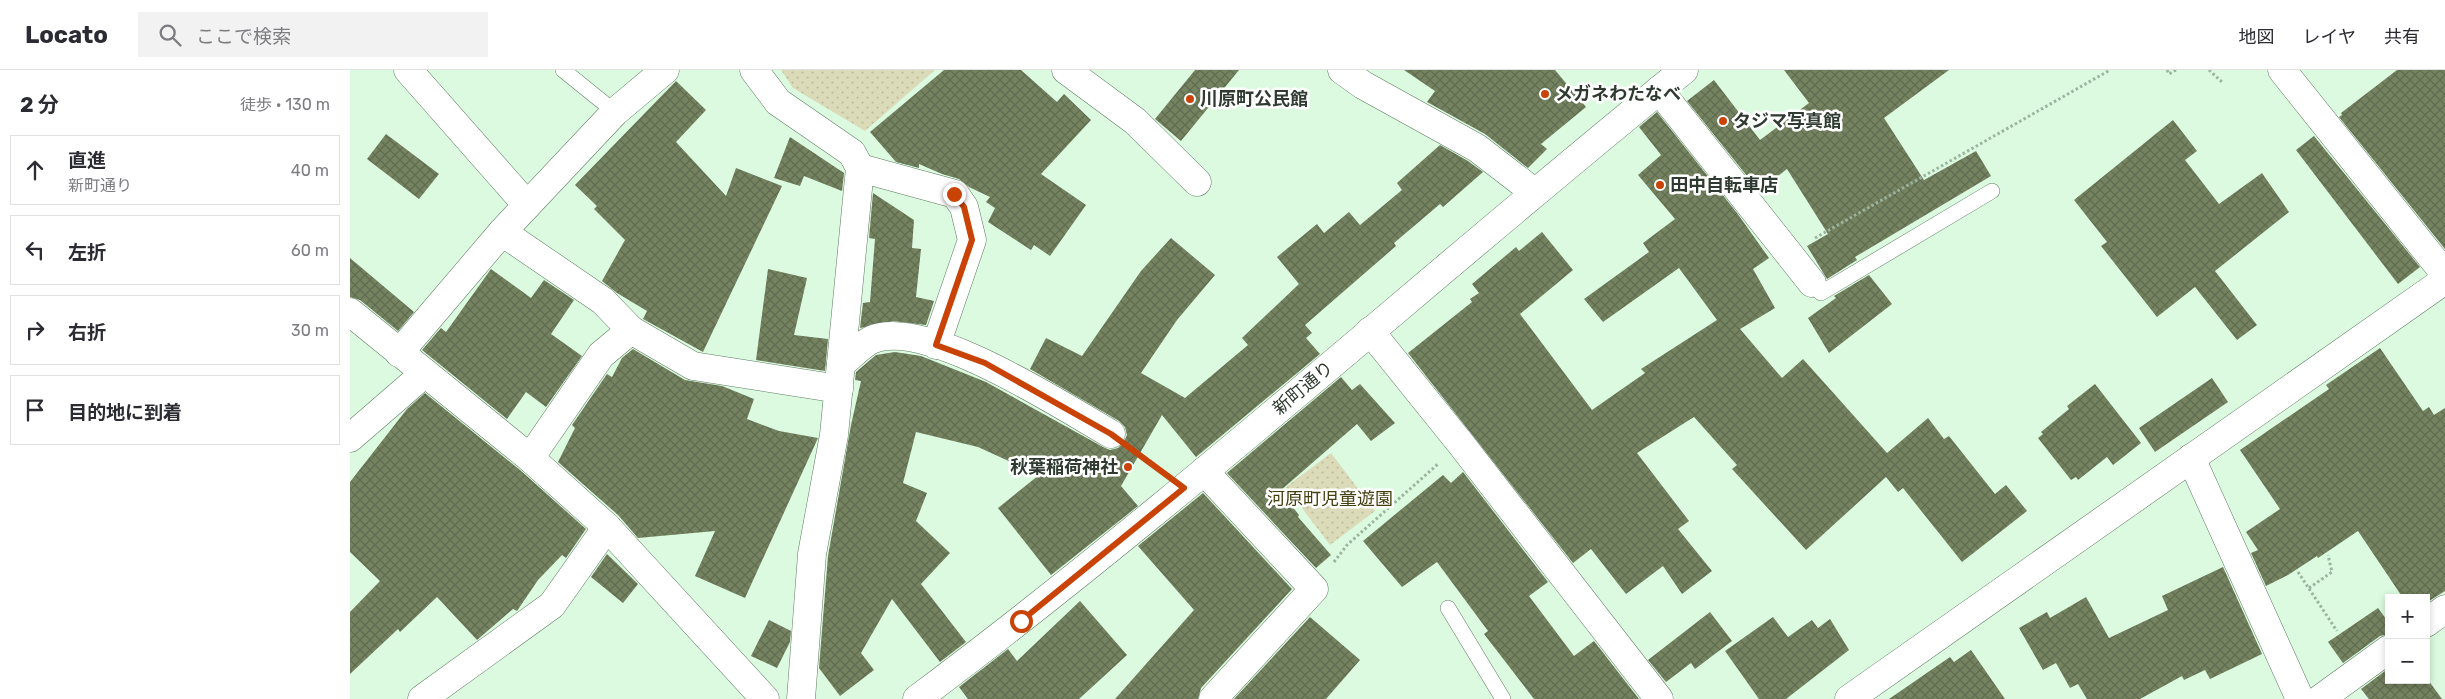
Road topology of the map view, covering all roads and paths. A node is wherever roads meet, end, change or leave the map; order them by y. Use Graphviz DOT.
graph roads {
  1 [pos="408,70"];
  2 [pos="563,70"];
  3 [pos="665,70"];
  4 [pos="754,70"];
  5 [pos="1066,70"];
  6 [pos="1684,70"];
  7 [pos="2110,70"];
  8 [pos="2167,70"];
  9 [pos="2176,70"];
  10 [pos="2209,70"];
  11 [pos="2282,70"];
  12 [pos="1360,75"];
  13 [pos="2223,83"];
  14 [pos="1659,90"];
  15 [pos="615,112"];
  16 [pos="860,168"];
  17 [pos="1197,182"];
  18 [pos="1992,191"];
  19 [pos="1534,192"];
  20 [pos="527,205"];
  21 [pos="502,232"];
  22 [pos="1789,253"];
  23 [pos="2445,274"];
  24 [pos="2445,280"];
  25 [pos="1812,283"];
  26 [pos="350,312"];
  27 [pos="631,330"];
  28 [pos="1370,331"];
  29 [pos="936,345"];
  30 [pos="399,352"];
  31 [pos="425,373"];
  32 [pos="840,377"];
  33 [pos="1111,434"];
  34 [pos="350,438"];
  35 [pos="1461,444"];
  36 [pos="530,458"];
  37 [pos="2192,458"];
  38 [pos="1204,471"];
  39 [pos="1184,488"];
  40 [pos="607,527"];
  41 [pos="2328,555"];
  42 [pos="2298,572"];
  43 [pos="2309,588"];
  44 [pos="1314,589"];
  45 [pos="1448,608"];
  46 [pos="2445,609"];
  47 [pos="2430,619"];
  48 [pos="2337,631"];
  49 [pos="2385,653"];
  50 [pos="422,699"];
  51 [pos="765,699"];
  52 [pos="801,699"];
  53 [pos="917,699"];
  54 [pos="1213,699"];
  55 [pos="1502,699"];
  56 [pos="1659,699"];
  57 [pos="1849,699"];
  58 [pos="2300,699"];
  59 [pos="2320,699"];
  1 -- 20 [label="street"];
  2 -- 15 [label="lane"];
  3 -- 15 [label="street"];
  4 -- 16 [label="street"];
  5 -- 17 [label="street"];
  6 -- 14 [label="street, 新町通り"];
  7 -- 22 [label="path"];
  8 -- 9 [label="path"];
  10 -- 13 [label="path"];
  11 -- 23 [label="street"];
  12 -- 19 [label="street"];
  14 -- 19 [label="street, 新町通り"];
  14 -- 22 [label="street"];
  15 -- 20 [label="street"];
  16 -- 29 [label="street"];
  16 -- 32 [label="street"];
  18 -- 25 [label="lane"];
  19 -- 28 [label="street, 新町通り"];
  20 -- 21 [label="street"];
  21 -- 27 [label="street"];
  21 -- 30 [label="street"];
  22 -- 25 [label="street"];
  24 -- 37 [label="street"];
  26 -- 30 [label="street"];
  27 -- 32 [label="street"];
  27 -- 36 [label="street"];
  28 -- 35 [label="street"];
  28 -- 38 [label="street, 新町通り"];
  29 -- 32 [label="street"];
  29 -- 33 [label="street"];
  30 -- 31 [label="street"];
  31 -- 34 [label="street"];
  31 -- 36 [label="street"];
  32 -- 52 [label="street"];
  33 -- 39 [label="path"];
  35 -- 44 [label="path"];
  35 -- 56 [label="street"];
  36 -- 40 [label="street"];
  37 -- 57 [label="street"];
  37 -- 58 [label="street"];
  38 -- 39 [label="street, 新町通り"];
  38 -- 44 [label="street"];
  39 -- 53 [label="street, 新町通り"];
  40 -- 50 [label="street"];
  40 -- 51 [label="street"];
  41 -- 43 [label="path"];
  42 -- 43 [label="path"];
  43 -- 48 [label="path"];
  44 -- 54 [label="street"];
  45 -- 55 [label="lane"];
  46 -- 47 [label="street"];
  49 -- 59 [label="street"];
}
